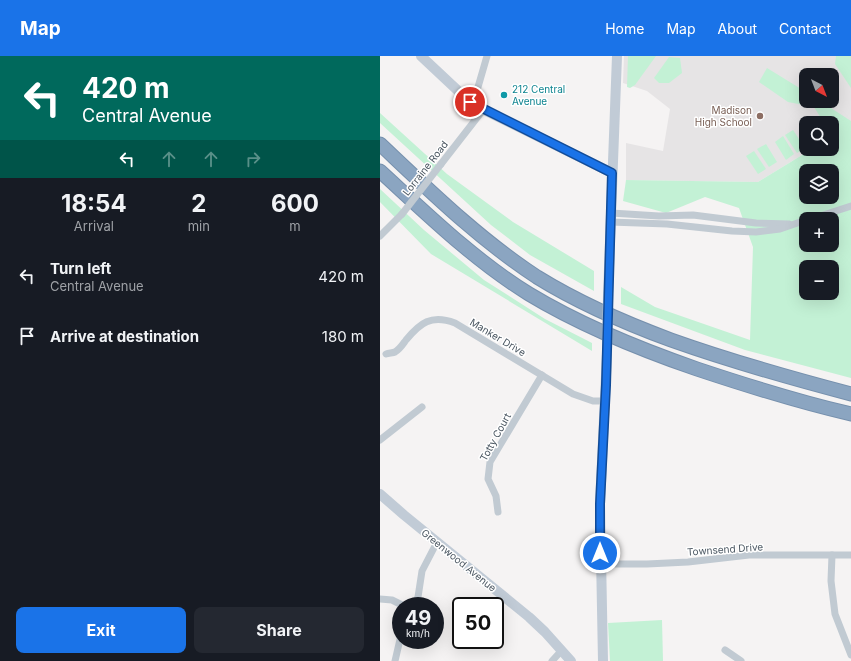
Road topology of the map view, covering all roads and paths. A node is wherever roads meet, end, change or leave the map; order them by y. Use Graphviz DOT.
graph roads {
  1 [pos="421,56"];
  2 [pos="487,56"];
  3 [pos="617,56"];
  4 [pos="470,102"];
  5 [pos="483,110"];
  6 [pos="380,144"];
  7 [pos="380,171"];
  8 [pos="612,173"];
  9 [pos="851,206"];
  10 [pos="833,212"];
  11 [pos="610,218"];
  12 [pos="799,222"];
  13 [pos="792,224"];
  14 [pos="380,236"];
  15 [pos="386,354"];
  16 [pos="542,375"];
  17 [pos="851,394"];
  18 [pos="605,401"];
  19 [pos="422,407"];
  20 [pos="851,414"];
  21 [pos="380,440"];
  22 [pos="380,494"];
  23 [pos="498,512"];
  24 [pos="437,542"];
  25 [pos="832,555"];
  26 [pos="851,555"];
  27 [pos="600,564"];
  28 [pos="418,597"];
  29 [pos="380,599"];
  30 [pos="392,600"];
  31 [pos="398,649"];
  32 [pos="562,650"];
  33 [pos="725,650"];
  34 [pos="851,655"];
  35 [pos="395,661"];
  36 [pos="552,661"];
  37 [pos="571,661"];
  38 [pos="603,661"];
  39 [pos="741,661"];
  1 -- 4 [label="main road"];
  2 -- 4 [label="street"];
  3 -- 8 [label="main road"];
  4 -- 5 [label="main road"];
  5 -- 8 [label="main road"];
  5 -- 14 [label="street, Lorraine Road, bridge"];
  6 -- 17 [label="highway"];
  7 -- 20 [label="highway"];
  8 -- 11 [label="main road"];
  9 -- 10 [label="street"];
  11 -- 13 [label="street"];
  11 -- 13 [label="street"];
  11 -- 18 [label="main road, bridge"];
  12 -- 13 [label="street"];
  15 -- 16 [label="street, Manker Drive"];
  16 -- 18 [label="street, Manker Drive"];
  16 -- 23 [label="street, Totty Court"];
  18 -- 27 [label="main road"];
  19 -- 21 [label="street"];
  22 -- 24 [label="main road, Greenwood Avenue"];
  24 -- 28 [label="street"];
  24 -- 32 [label="main road, Greenwood Avenue"];
  25 -- 26 [label="street, Townsend Drive"];
  25 -- 27 [label="street, Townsend Drive"];
  25 -- 34 [label="street"];
  27 -- 38 [label="main road"];
  29 -- 30 [label="street"];
  31 -- 35 [label="street"];
  32 -- 36 [label="street"];
  32 -- 37 [label="main road, Greenwood Avenue"];
  33 -- 39 [label="street"];
}
